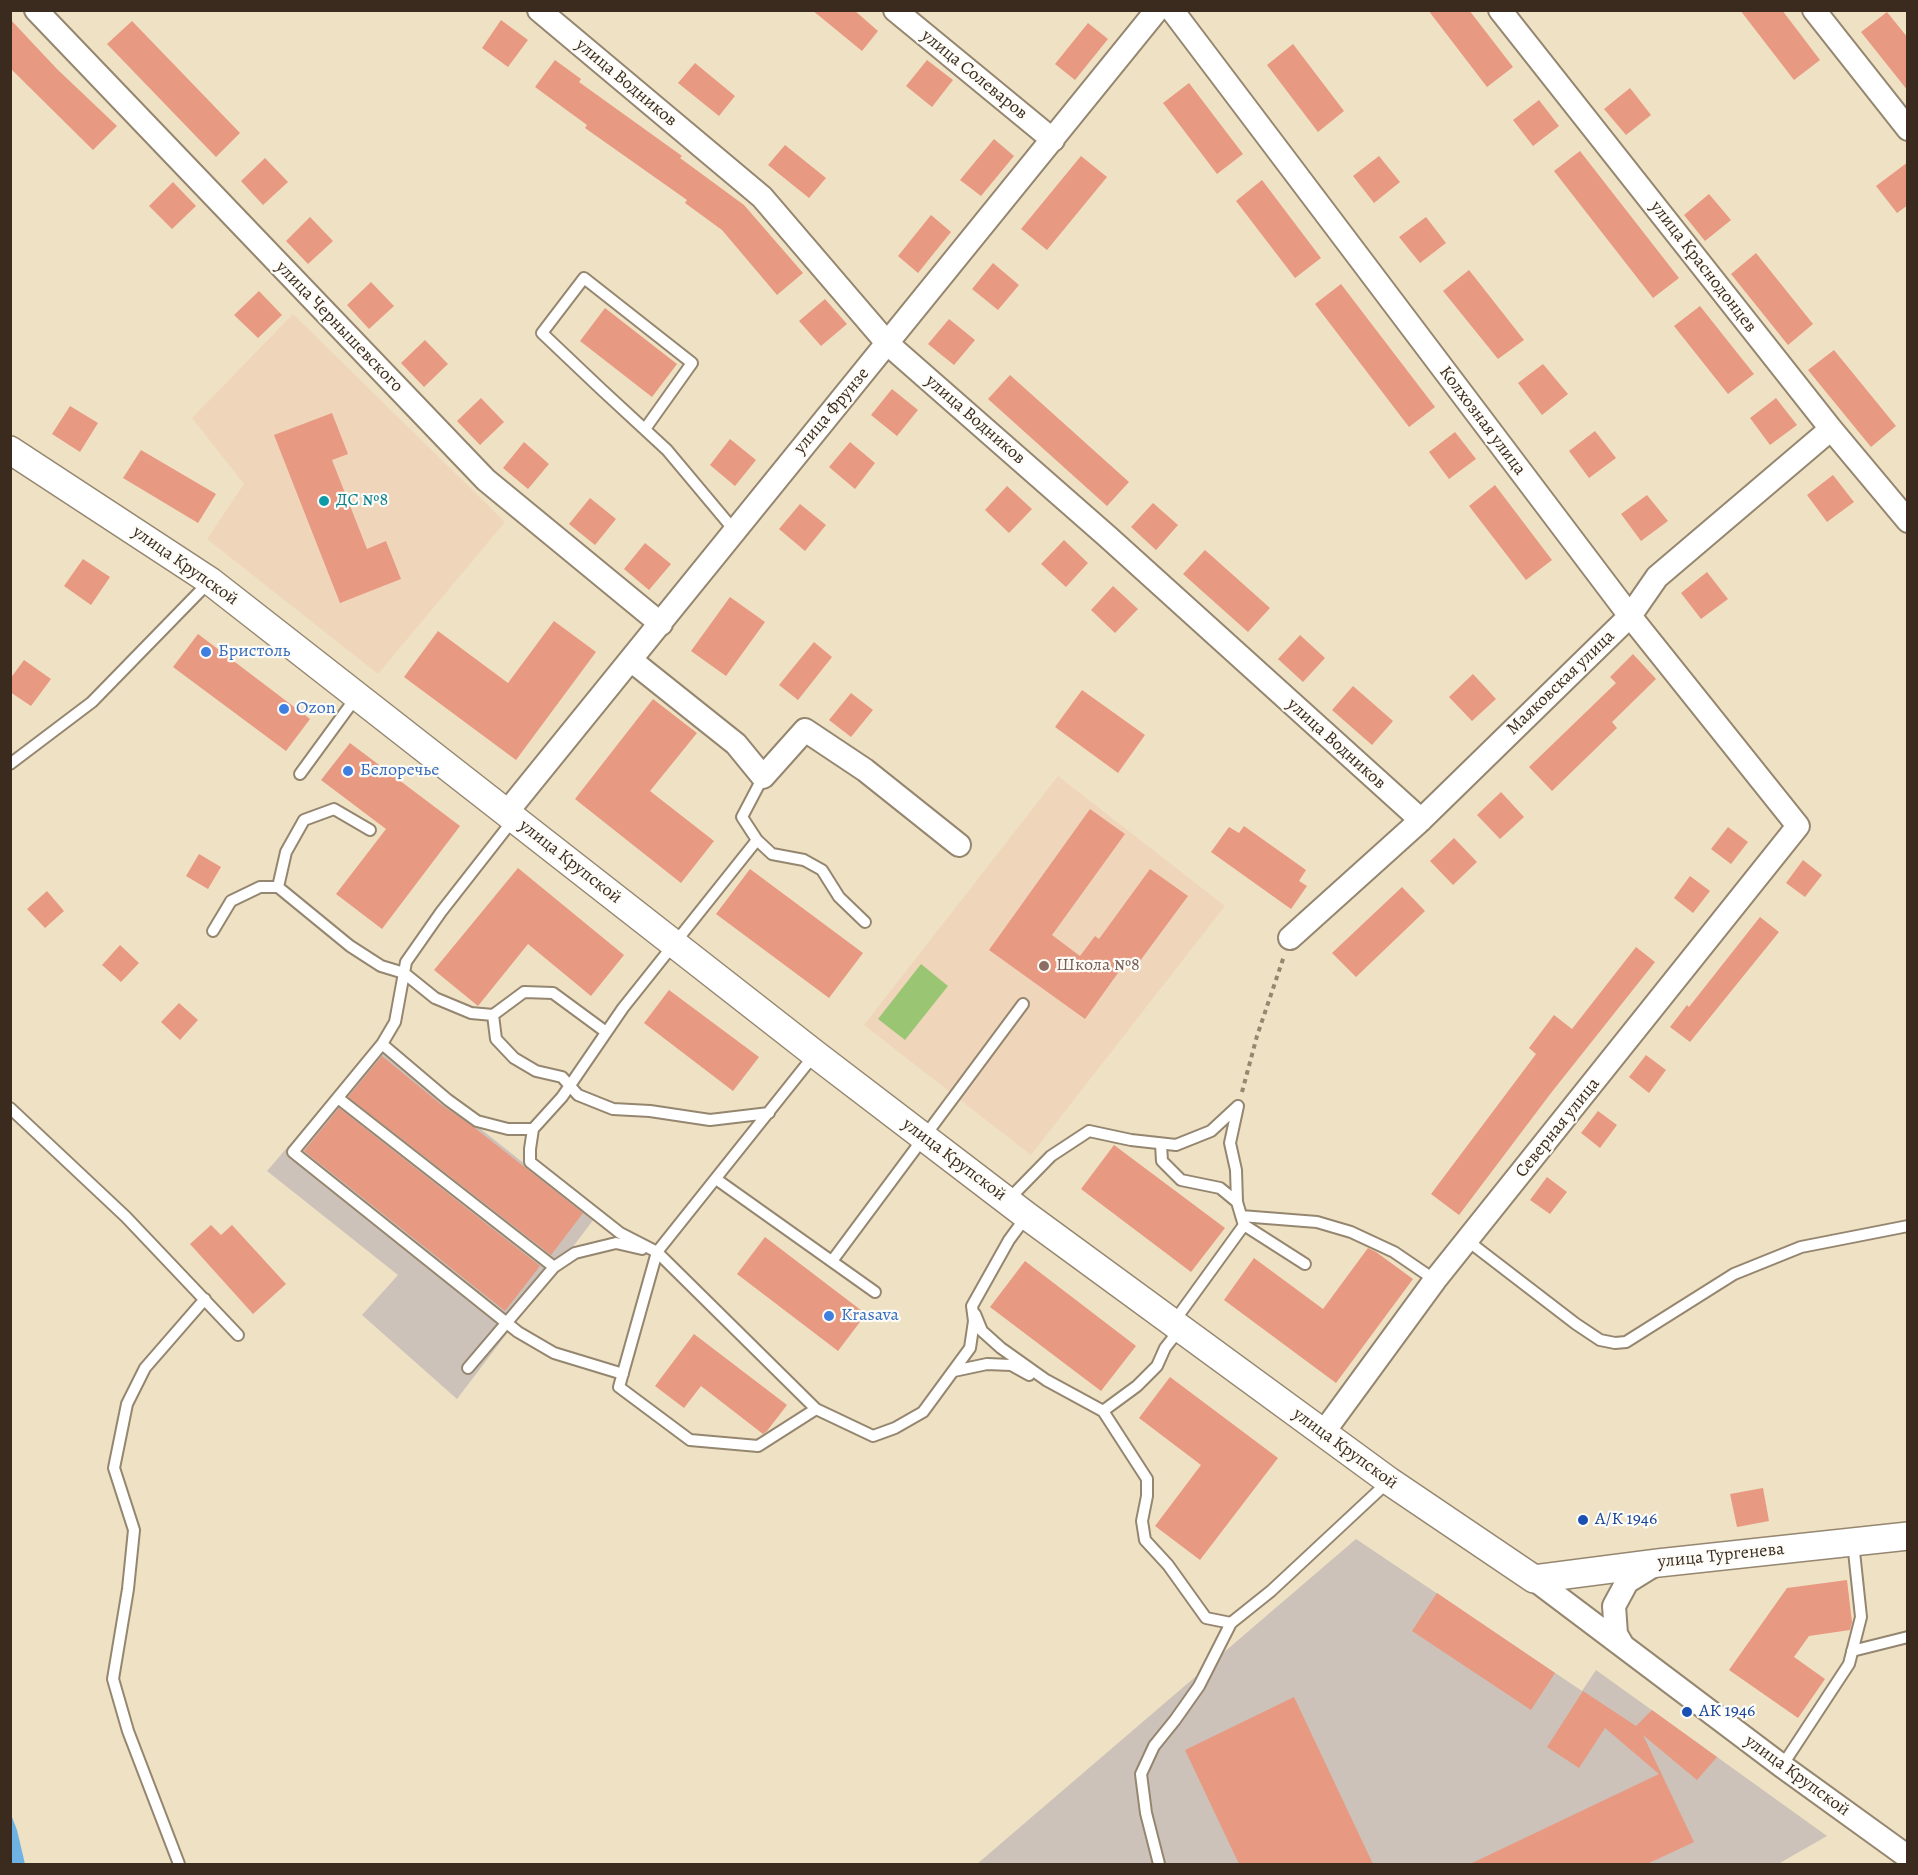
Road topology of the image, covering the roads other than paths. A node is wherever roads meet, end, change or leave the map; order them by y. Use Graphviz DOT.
graph roads {
  1 [pos="36,10"];
  2 [pos="539,10"];
  3 [pos="895,10"];
  4 [pos="1157,10"];
  5 [pos="1172,10"];
  6 [pos="1500,10"];
  7 [pos="1814,10"];
  8 [pos="1908,129"];
  9 [pos="1053,140"];
  10 [pos="888,344"];
  11 [pos="645,429"];
  12 [pos="1831,429"];
  13 [pos="10,450"];
  14 [pos="1908,521"];
  15 [pos="734,530"];
  16 [pos="210,581"];
  17 [pos="1630,616"];
  18 [pos="661,624"];
  19 [pos="632,661"];
  20 [pos="358,696"];
  21 [pos="10,764"];
  22 [pos="300,774"];
  23 [pos="763,777"];
  24 [pos="511,815"];
  25 [pos="1421,820"];
  26 [pos="1798,826"];
  27 [pos="370,830"];
  28 [pos="757,840"];
  29 [pos="959,845"];
  30 [pos="278,887"];
  31 [pos="865,921"];
  32 [pos="213,931"];
  33 [pos="1290,938"];
  34 [pos="675,944"];
  35 [pos="404,973"];
  36 [pos="1023,1004"];
  37 [pos="493,1015"];
  38 [pos="606,1032"];
  39 [pos="382,1044"];
  40 [pos="815,1054"];
  41 [pos="570,1086"];
  42 [pos="338,1098"];
  43 [pos="10,1108"];
  44 [pos="768,1113"];
  45 [pos="534,1129"];
  46 [pos="924,1137"];
  47 [pos="1161,1143"];
  48 [pos="716,1179"];
  49 [pos="1238,1202"];
  50 [pos="1017,1208"];
  51 [pos="1242,1220"];
  52 [pos="1908,1226"];
  53 [pos="1468,1241"];
  54 [pos="657,1252"];
  55 [pos="832,1262"];
  56 [pos="1305,1264"];
  57 [pos="554,1267"];
  58 [pos="1435,1280"];
  59 [pos="875,1292"];
  60 [pos="205,1299"];
  61 [pos="972,1306"];
  62 [pos="508,1323"];
  63 [pos="1176,1326"];
  64 [pos="238,1335"];
  65 [pos="468,1368"];
  66 [pos="954,1371"];
  67 [pos="623,1374"];
  68 [pos="1061,1388"];
  69 [pos="816,1408"];
  70 [pos="1103,1411"];
  71 [pos="1323,1433"];
  72 [pos="1389,1481"];
  73 [pos="1908,1536"];
  74 [pos="1853,1541"];
  75 [pos="1658,1563"];
  76 [pos="1534,1579"];
  77 [pos="1231,1623"];
  78 [pos="1908,1637"];
  79 [pos="1623,1646"];
  80 [pos="1852,1651"];
  81 [pos="1782,1766"];
  82 [pos="1908,1857"];
  83 [pos="179,1864"];
  84 [pos="1159,1864"];
  1 -- 18 [label="street, улица Чернышевского"];
  2 -- 10 [label="street, улица Водников"];
  3 -- 9 [label="street, улица Солеваров"];
  4 -- 9 [label="street, улица Фрунзе"];
  5 -- 17 [label="street, Колхозная улица"];
  6 -- 12 [label="street, улица Краснодонцев"];
  7 -- 8 [label="street"];
  9 -- 10 [label="street, улица Фрунзе"];
  10 -- 15 [label="street, улица Фрунзе"];
  10 -- 25 [label="street, улица Водников"];
  11 -- 11 [label="lane"];
  11 -- 15 [label="lane"];
  12 -- 14 [label="street, улица Краснодонцев"];
  12 -- 17 [label="street, Маяковская улица"];
  13 -- 16 [label="street, улица Крупской"];
  15 -- 18 [label="street, улица Фрунзе"];
  16 -- 20 [label="street, улица Крупской"];
  16 -- 21 [label="lane"];
  17 -- 25 [label="street, Маяковская улица"];
  17 -- 26 [label="street, Колхозная улица"];
  18 -- 19 [label="street, улица Фрунзе"];
  19 -- 23 [label="street"];
  19 -- 24 [label="street, улица Фрунзе"];
  20 -- 22 [label="lane"];
  20 -- 24 [label="street, улица Крупской"];
  23 -- 28 [label="lane"];
  23 -- 29 [label="street"];
  24 -- 34 [label="street, улица Крупской"];
  24 -- 35 [label="lane"];
  25 -- 33 [label="street, Маяковская улица"];
  26 -- 53 [label="street, Северная улица"];
  27 -- 30 [label="lane"];
  28 -- 31 [label="lane"];
  28 -- 34 [label="lane"];
  30 -- 32 [label="lane"];
  30 -- 35 [label="lane"];
  34 -- 38 [label="lane"];
  34 -- 40 [label="street, улица Крупской"];
  35 -- 37 [label="lane"];
  35 -- 39 [label="lane"];
  36 -- 46 [label="lane"];
  37 -- 38 [label="lane"];
  37 -- 41 [label="lane"];
  38 -- 41 [label="lane"];
  39 -- 42 [label="lane"];
  39 -- 45 [label="lane"];
  40 -- 44 [label="lane"];
  40 -- 46 [label="street, улица Крупской"];
  41 -- 44 [label="lane"];
  41 -- 45 [label="lane"];
  42 -- 57 [label="lane"];
  42 -- 62 [label="lane"];
  43 -- 60 [label="lane"];
  44 -- 48 [label="lane"];
  45 -- 54 [label="lane"];
  46 -- 50 [label="street, улица Крупской"];
  46 -- 55 [label="lane"];
  47 -- 49 [label="lane"];
  47 -- 49 [label="lane"];
  47 -- 50 [label="lane"];
  48 -- 54 [label="lane"];
  48 -- 55 [label="lane"];
  49 -- 51 [label="lane"];
  50 -- 61 [label="lane"];
  50 -- 63 [label="street, улица Крупской"];
  51 -- 56 [label="lane"];
  51 -- 58 [label="lane"];
  51 -- 63 [label="lane"];
  52 -- 53 [label="lane"];
  53 -- 58 [label="street, Северная улица"];
  54 -- 57 [label="lane"];
  54 -- 67 [label="lane"];
  54 -- 69 [label="lane"];
  55 -- 59 [label="lane"];
  57 -- 62 [label="lane"];
  58 -- 71 [label="street, Северная улица"];
  60 -- 64 [label="lane"];
  60 -- 83 [label="lane"];
  61 -- 66 [label="lane"];
  61 -- 68 [label="lane"];
  62 -- 65 [label="lane"];
  62 -- 67 [label="lane"];
  63 -- 70 [label="lane"];
  63 -- 71 [label="street, улица Крупской"];
  66 -- 68 [label="lane"];
  66 -- 69 [label="lane"];
  67 -- 69 [label="lane"];
  68 -- 70 [label="lane"];
  70 -- 77 [label="lane"];
  71 -- 72 [label="street, улица Крупской"];
  72 -- 76 [label="street, улица Крупской"];
  72 -- 77 [label="lane"];
  73 -- 74 [label="street, улица Тургенева"];
  74 -- 75 [label="street, улица Тургенева"];
  74 -- 80 [label="lane"];
  75 -- 76 [label="street, улица Тургенева"];
  75 -- 79 [label="street"];
  76 -- 79 [label="street, улица Крупской"];
  77 -- 84 [label="lane"];
  78 -- 80 [label="lane"];
  79 -- 81 [label="street, улица Крупской"];
  80 -- 81 [label="lane"];
  81 -- 82 [label="street, улица Крупской"];
}
